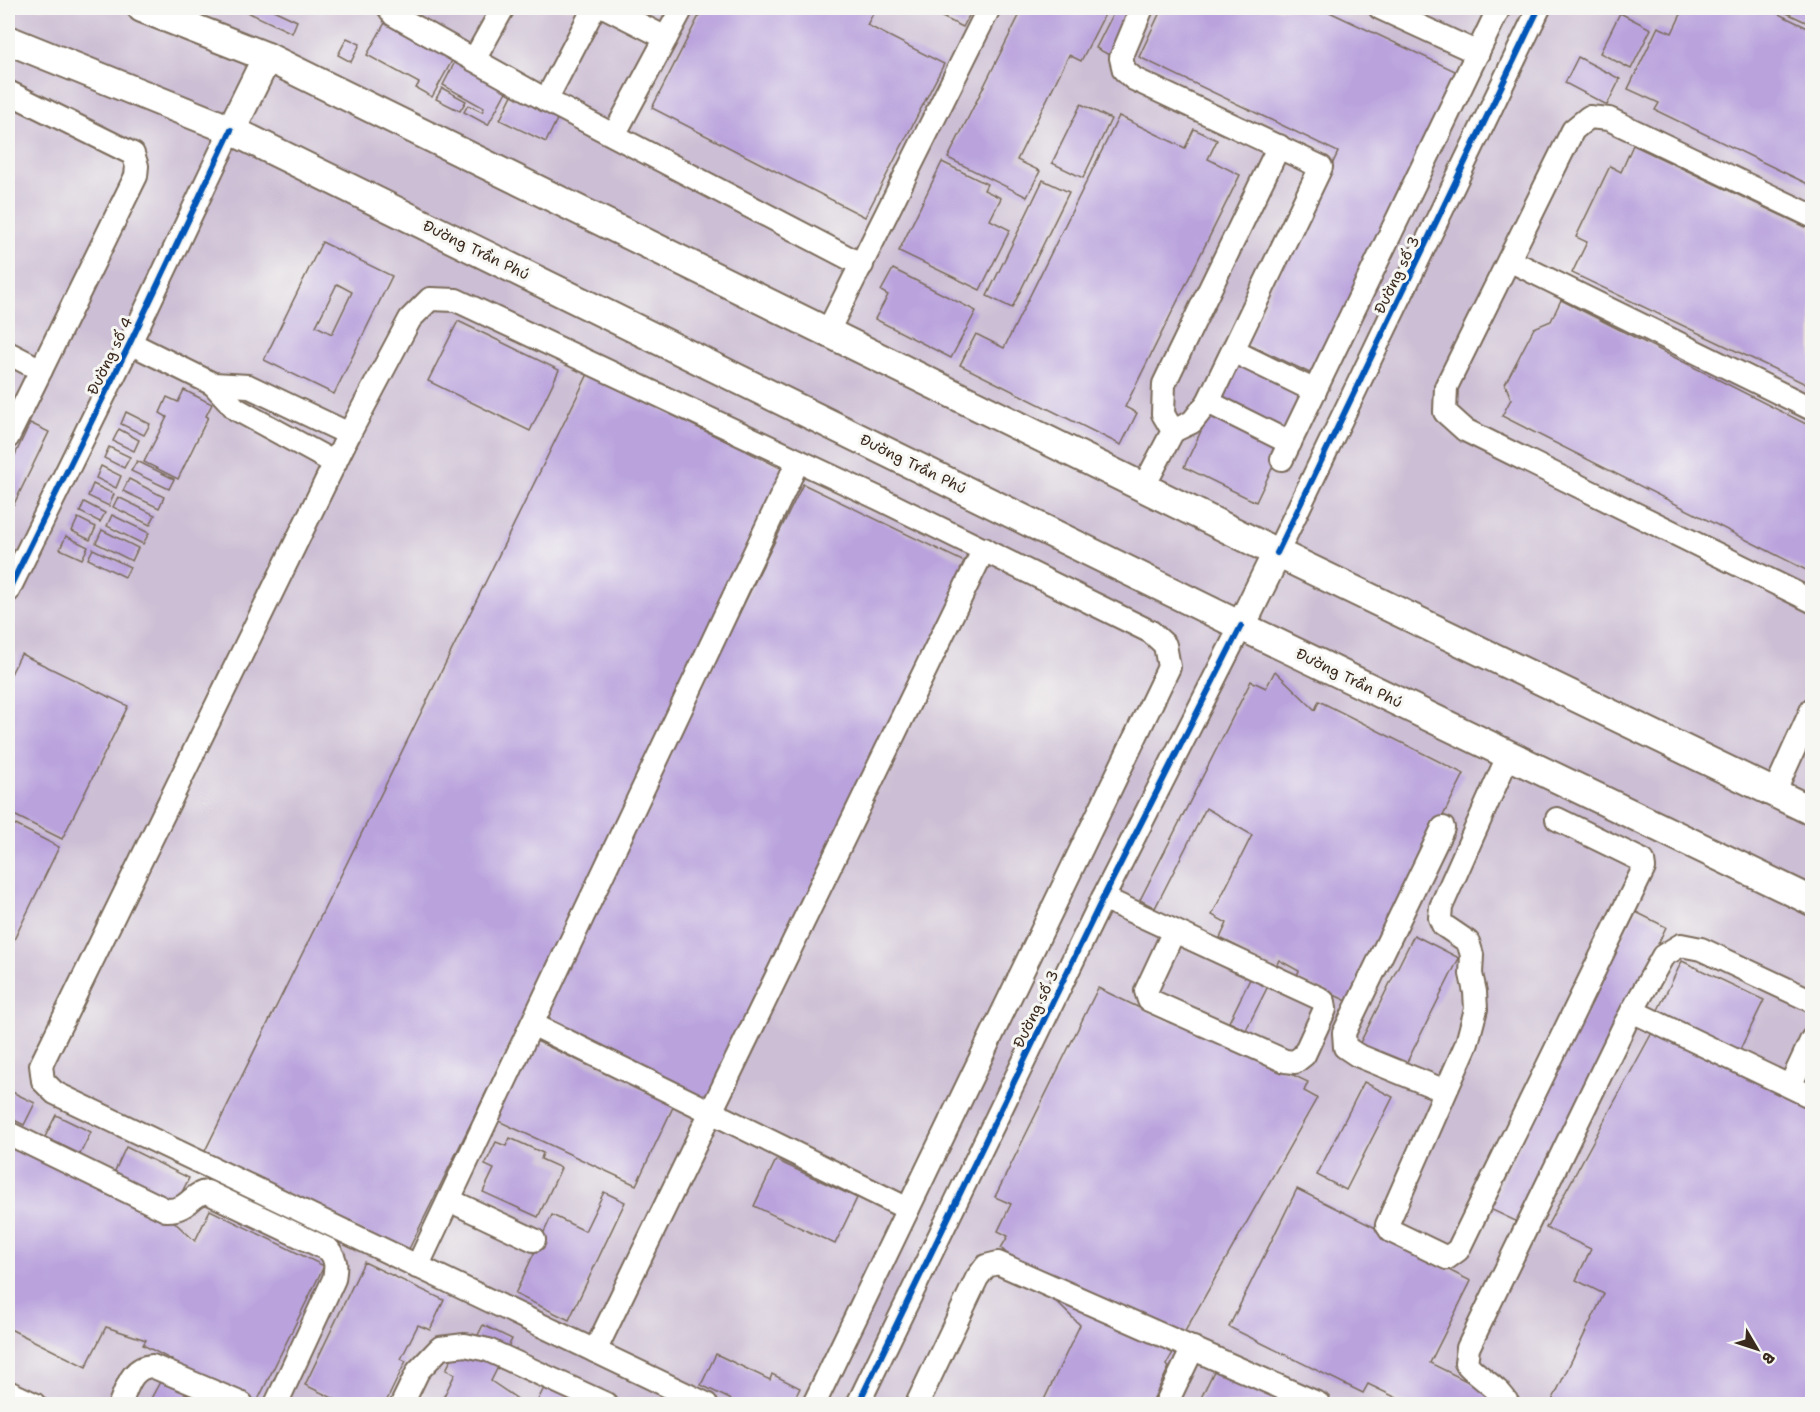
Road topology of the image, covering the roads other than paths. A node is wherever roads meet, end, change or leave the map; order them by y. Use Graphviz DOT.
graph roads {
  1 [pos="142,8"];
  2 [pos="389,8"];
  3 [pos="503,8"];
  4 [pos="594,8"];
  5 [pos="607,8"];
  6 [pos="682,8"];
  7 [pos="989,8"];
  8 [pos="1142,8"];
  9 [pos="1380,8"];
  10 [pos="1499,8"];
  11 [pos="1539,8"];
  12 [pos="666,38"];
  13 [pos="8,40"];
  14 [pos="1478,52"];
  15 [pos="267,57"];
  16 [pos="474,60"];
  17 [pos="8,92"];
  18 [pos="546,100"];
  19 [pos="231,130"];
  20 [pos="614,135"];
  21 [pos="1279,146"];
  22 [pos="1812,216"];
  23 [pos="1509,260"];
  24 [pos="862,265"];
  25 [pos="827,333"];
  26 [pos="130,343"];
  27 [pos="1233,351"];
  28 [pos="8,353"];
  29 [pos="41,370"];
  30 [pos="213,384"];
  31 [pos="1315,391"];
  32 [pos="1208,402"];
  33 [pos="1812,410"];
  34 [pos="1173,431"];
  35 [pos="349,434"];
  36 [pos="8,437"];
  37 [pos="798,461"];
  38 [pos="335,463"];
  39 [pos="1143,488"];
  40 [pos="984,549"];
  41 [pos="1277,553"];
  42 [pos="8,591"];
  43 [pos="1812,601"];
  44 [pos="1241,626"];
  45 [pos="1812,709"];
  46 [pos="1804,748"];
  47 [pos="1509,754"];
  48 [pos="1774,793"];
  49 [pos="1812,811"];
  50 [pos="1557,819"];
  51 [pos="1443,828"];
  52 [pos="1103,898"];
  53 [pos="1812,901"];
  54 [pos="1174,931"];
  55 [pos="1812,1001"];
  56 [pos="1632,1011"];
  57 [pos="532,1024"];
  58 [pos="1812,1039"];
  59 [pos="1790,1086"];
  60 [pos="1445,1091"];
  61 [pos="1812,1097"];
  62 [pos="711,1113"];
  63 [pos="8,1133"];
  64 [pos="449,1200"];
  65 [pos="908,1209"];
  66 [pos="534,1240"];
  67 [pos="417,1267"];
  68 [pos="1193,1348"];
  69 [pos="595,1351"];
  70 [pos="8,1392"];
  71 [pos="213,1399"];
  72 [pos="34,1404"];
  73 [pos="120,1404"];
  74 [pos="242,1404"];
  75 [pos="276,1404"];
  76 [pos="402,1404"];
  77 [pos="606,1404"];
  78 [pos="706,1404"];
  79 [pos="814,1404"];
  80 [pos="858,1404"];
  81 [pos="917,1404"];
  82 [pos="1166,1404"];
  83 [pos="1319,1404"];
  84 [pos="1508,1404"];
  1 -- 15 [label="main road"];
  2 -- 16 [label="street"];
  3 -- 16 [label="street"];
  4 -- 18 [label="street"];
  5 -- 12 [label="street"];
  6 -- 12 [label="street"];
  7 -- 24 [label="street"];
  8 -- 21 [label="street"];
  9 -- 14 [label="street"];
  10 -- 14 [label="street"];
  11 -- 41 [label="street, Đường số 3"];
  12 -- 20 [label="street"];
  13 -- 19 [label="main road, Đường Trần Phú"];
  14 -- 31 [label="street"];
  15 -- 19 [label="main road"];
  15 -- 25 [label="main road"];
  16 -- 18 [label="street"];
  17 -- 29 [label="street"];
  18 -- 20 [label="street"];
  19 -- 26 [label="street, Đường số 4"];
  19 -- 44 [label="main road, Đường Trần Phú"];
  20 -- 24 [label="street"];
  21 -- 27 [label="street"];
  21 -- 34 [label="street"];
  22 -- 23 [label="street"];
  23 -- 33 [label="street"];
  23 -- 43 [label="street"];
  24 -- 25 [label="street"];
  25 -- 39 [label="main road"];
  26 -- 30 [label="street"];
  26 -- 42 [label="street, Đường số 4"];
  27 -- 31 [label="street"];
  27 -- 32 [label="street"];
  28 -- 29 [label="street"];
  29 -- 36 [label="street"];
  30 -- 35 [label="street"];
  30 -- 38 [label="street"];
  31 -- 32 [label="street"];
  32 -- 34 [label="street"];
  34 -- 39 [label="street"];
  35 -- 37 [label="street"];
  35 -- 38 [label="street"];
  37 -- 40 [label="street"];
  37 -- 57 [label="street"];
  38 -- 67 [label="street"];
  39 -- 41 [label="main road"];
  40 -- 62 [label="street"];
  40 -- 65 [label="street"];
  41 -- 44 [label="main road"];
  41 -- 48 [label="main road"];
  44 -- 47 [label="main road, Đường Trần Phú"];
  44 -- 52 [label="street, Đường số 3"];
  45 -- 46 [label="street"];
  46 -- 48 [label="street"];
  47 -- 53 [label="main road, Đường Trần Phú"];
  47 -- 60 [label="street"];
  48 -- 49 [label="main road"];
  50 -- 60 [label="street"];
  51 -- 60 [label="street"];
  52 -- 54 [label="street"];
  52 -- 80 [label="street, Đường số 3"];
  54 -- 54 [label="street"];
  55 -- 56 [label="street"];
  56 -- 59 [label="street"];
  56 -- 84 [label="street"];
  57 -- 62 [label="street"];
  57 -- 64 [label="street"];
  58 -- 59 [label="street"];
  59 -- 61 [label="street"];
  62 -- 65 [label="street"];
  62 -- 69 [label="street"];
  63 -- 75 [label="street"];
  64 -- 66 [label="street"];
  64 -- 67 [label="street"];
  65 -- 79 [label="street"];
  67 -- 69 [label="street"];
  68 -- 81 [label="street"];
  68 -- 82 [label="street"];
  68 -- 83 [label="street"];
  69 -- 78 [label="street"];
  70 -- 72 [label="street"];
  71 -- 73 [label="street"];
  71 -- 74 [label="street"];
  76 -- 77 [label="street"];
}
